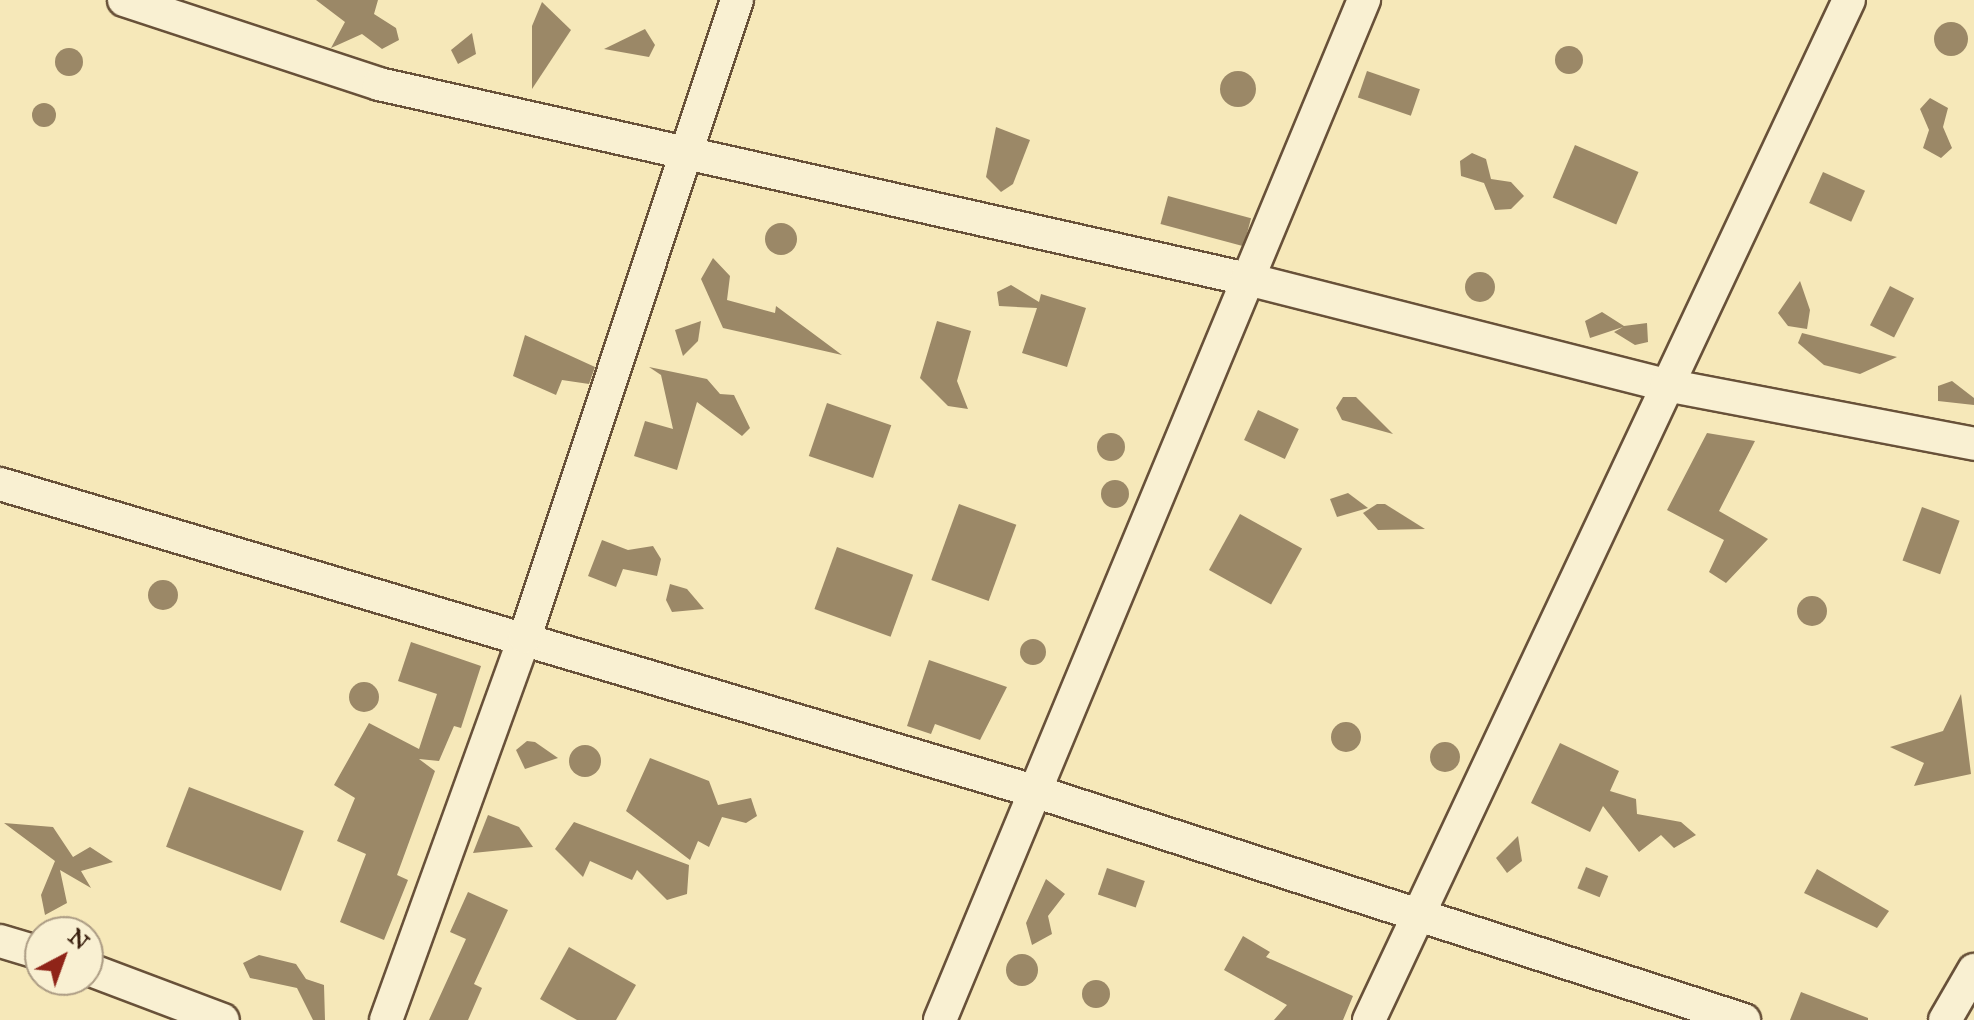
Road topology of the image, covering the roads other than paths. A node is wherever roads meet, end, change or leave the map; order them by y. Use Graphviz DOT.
graph roads {
  1 [pos="124,0"];
  2 [pos="737,0"];
  3 [pos="1364,0"];
  4 [pos="1849,0"];
  5 [pos="690,151"];
  6 [pos="1247,279"];
  7 [pos="1666,385"];
  8 [pos="1974,444"];
  9 [pos="0,484"];
  10 [pos="525,637"];
  11 [pos="1037,792"];
  12 [pos="1418,918"];
  13 [pos="0,941"];
  14 [pos="24,948"];
  15 [pos="1974,970"];
  16 [pos="104,975"];
  17 [pos="223,1020"];
  18 [pos="386,1020"];
  19 [pos="940,1020"];
  20 [pos="1369,1020"];
  21 [pos="1744,1020"];
  22 [pos="1945,1020"];
  1 -- 5 [label="street"];
  2 -- 5 [label="street"];
  3 -- 6 [label="street"];
  4 -- 7 [label="street"];
  5 -- 6 [label="street"];
  5 -- 10 [label="street"];
  6 -- 7 [label="street"];
  6 -- 11 [label="street"];
  7 -- 8 [label="street"];
  7 -- 12 [label="street"];
  9 -- 10 [label="street"];
  10 -- 11 [label="street"];
  10 -- 18 [label="street"];
  11 -- 12 [label="street"];
  11 -- 19 [label="street"];
  12 -- 20 [label="street"];
  12 -- 21 [label="street"];
  13 -- 14 [label="street"];
  15 -- 22 [label="street"];
  16 -- 17 [label="street"];
}
